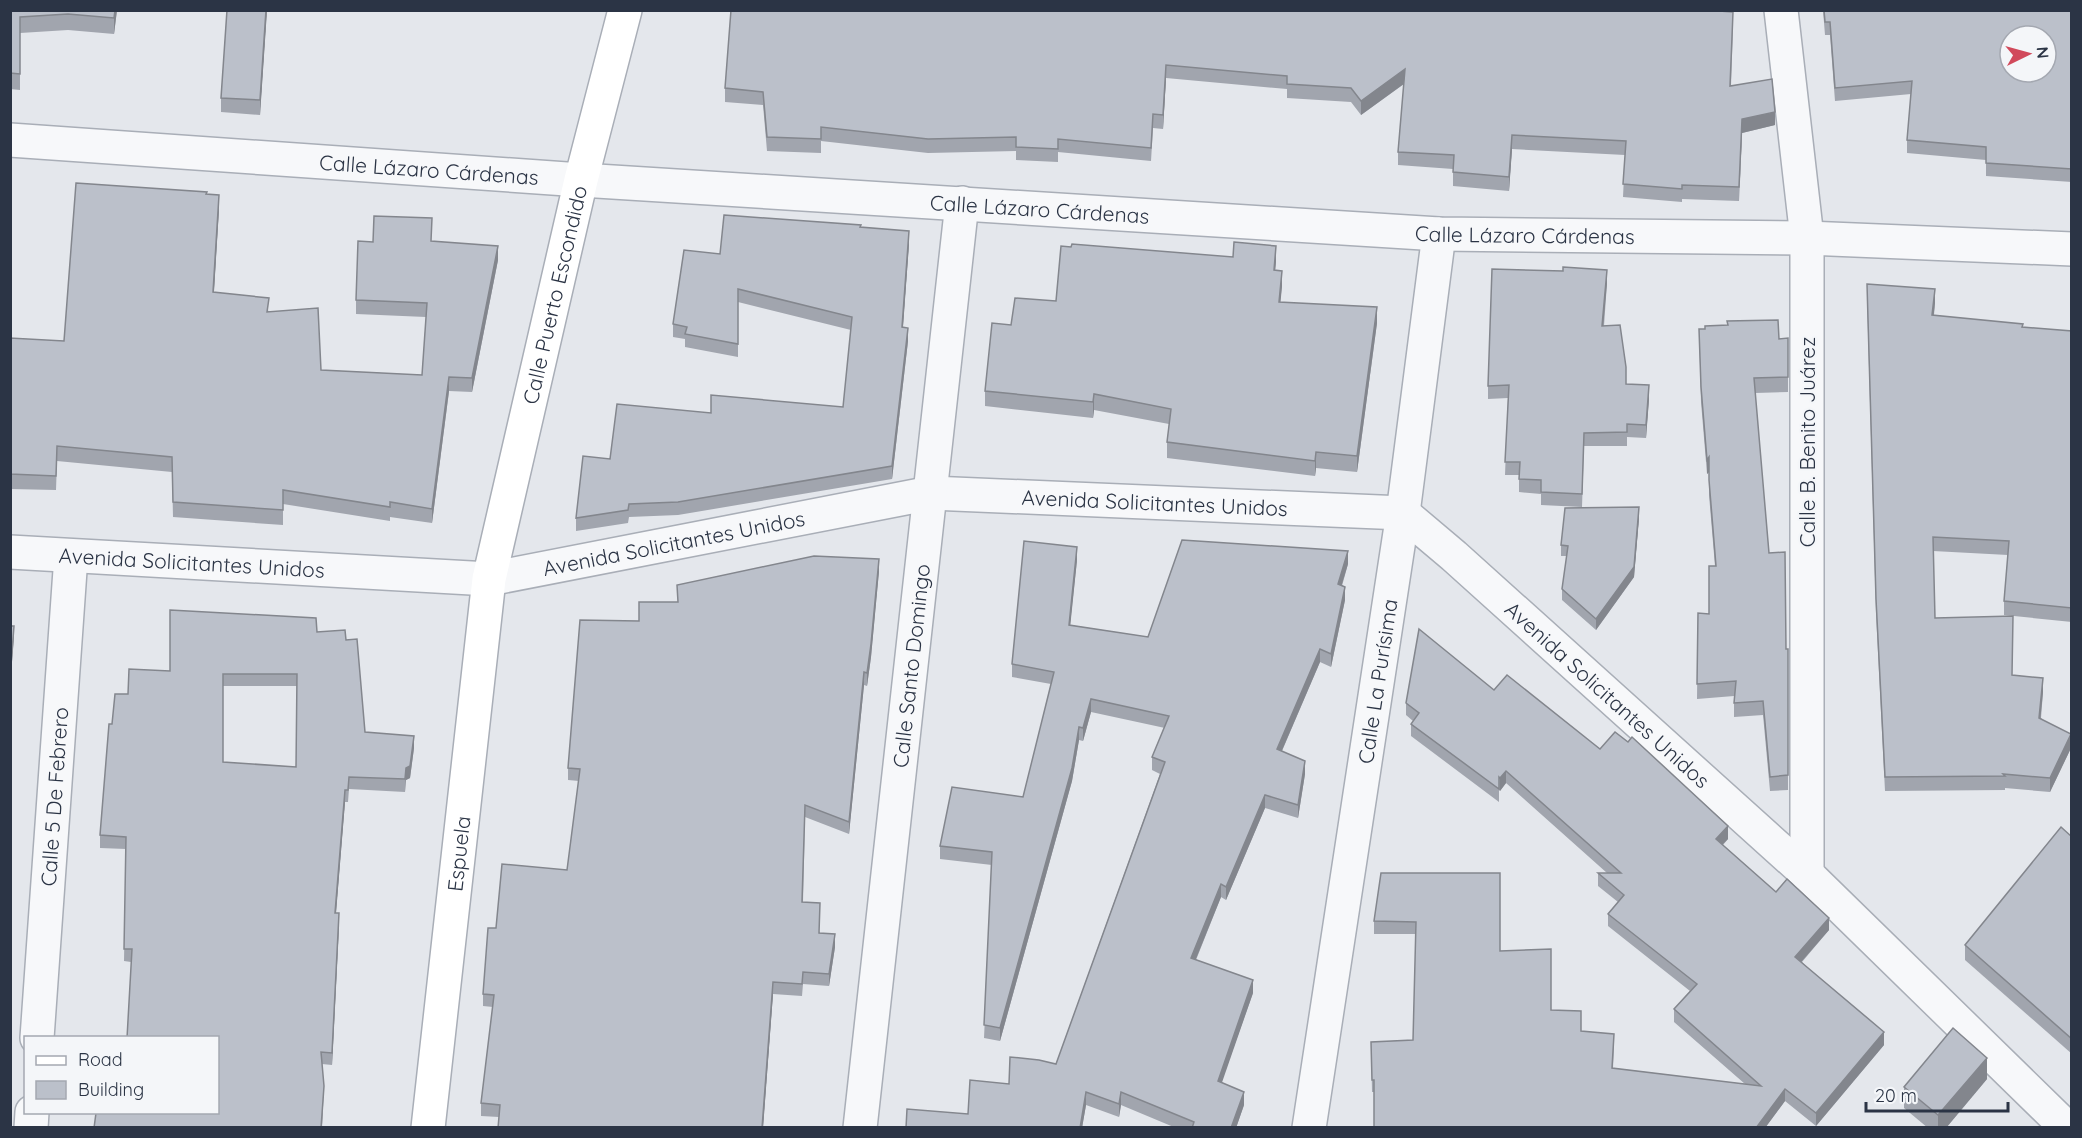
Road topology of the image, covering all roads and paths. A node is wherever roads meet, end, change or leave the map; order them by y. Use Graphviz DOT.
graph roads {
  1 [pos="625,10"];
  2 [pos="1781,10"];
  3 [pos="10,140"];
  4 [pos="581,180"];
  5 [pos="962,203"];
  6 [pos="1439,234"];
  7 [pos="1807,238"];
  8 [pos="2072,249"];
  9 [pos="930,493"];
  10 [pos="1403,513"];
  11 [pos="10,552"];
  12 [pos="71,556"];
  13 [pos="489,579"];
  14 [pos="1807,874"];
  15 [pos="38,1036"];
  16 [pos="428,1128"];
  17 [pos="860,1128"];
  18 [pos="1309,1128"];
  19 [pos="2067,1128"];
  1 -- 4 [label="street, Calle Puerto Escondido"];
  2 -- 7 [label="street, Calle B. Benito Juárez"];
  3 -- 4 [label="street, Calle Lázaro Cárdenas"];
  4 -- 5 [label="street, Calle Lázaro Cárdenas"];
  4 -- 13 [label="street, Calle Puerto Escondido"];
  5 -- 6 [label="street, Calle Lázaro Cárdenas"];
  5 -- 9 [label="street, Calle Santo Domingo"];
  6 -- 7 [label="street, Calle Lázaro Cárdenas"];
  6 -- 10 [label="street, Calle La Purísima"];
  7 -- 8 [label="street, Calle Lázaro Cárdenas"];
  7 -- 14 [label="street, Calle B. Benito Juárez"];
  9 -- 10 [label="street, Avenida Solicitantes Unidos"];
  9 -- 13 [label="street, Avenida Solicitantes Unidos"];
  9 -- 17 [label="street, Calle Santo Domingo"];
  10 -- 14 [label="street, Avenida Solicitantes Unidos"];
  10 -- 18 [label="street, Calle La Purísima"];
  11 -- 12 [label="street, Avenida Solicitantes Unidos"];
  12 -- 13 [label="street, Avenida Solicitantes Unidos"];
  12 -- 15 [label="street, Calle 5 De Febrero"];
  13 -- 16 [label="street, Espuela"];
  14 -- 19 [label="street, Avenida Solicitantes Unidos"];
}
